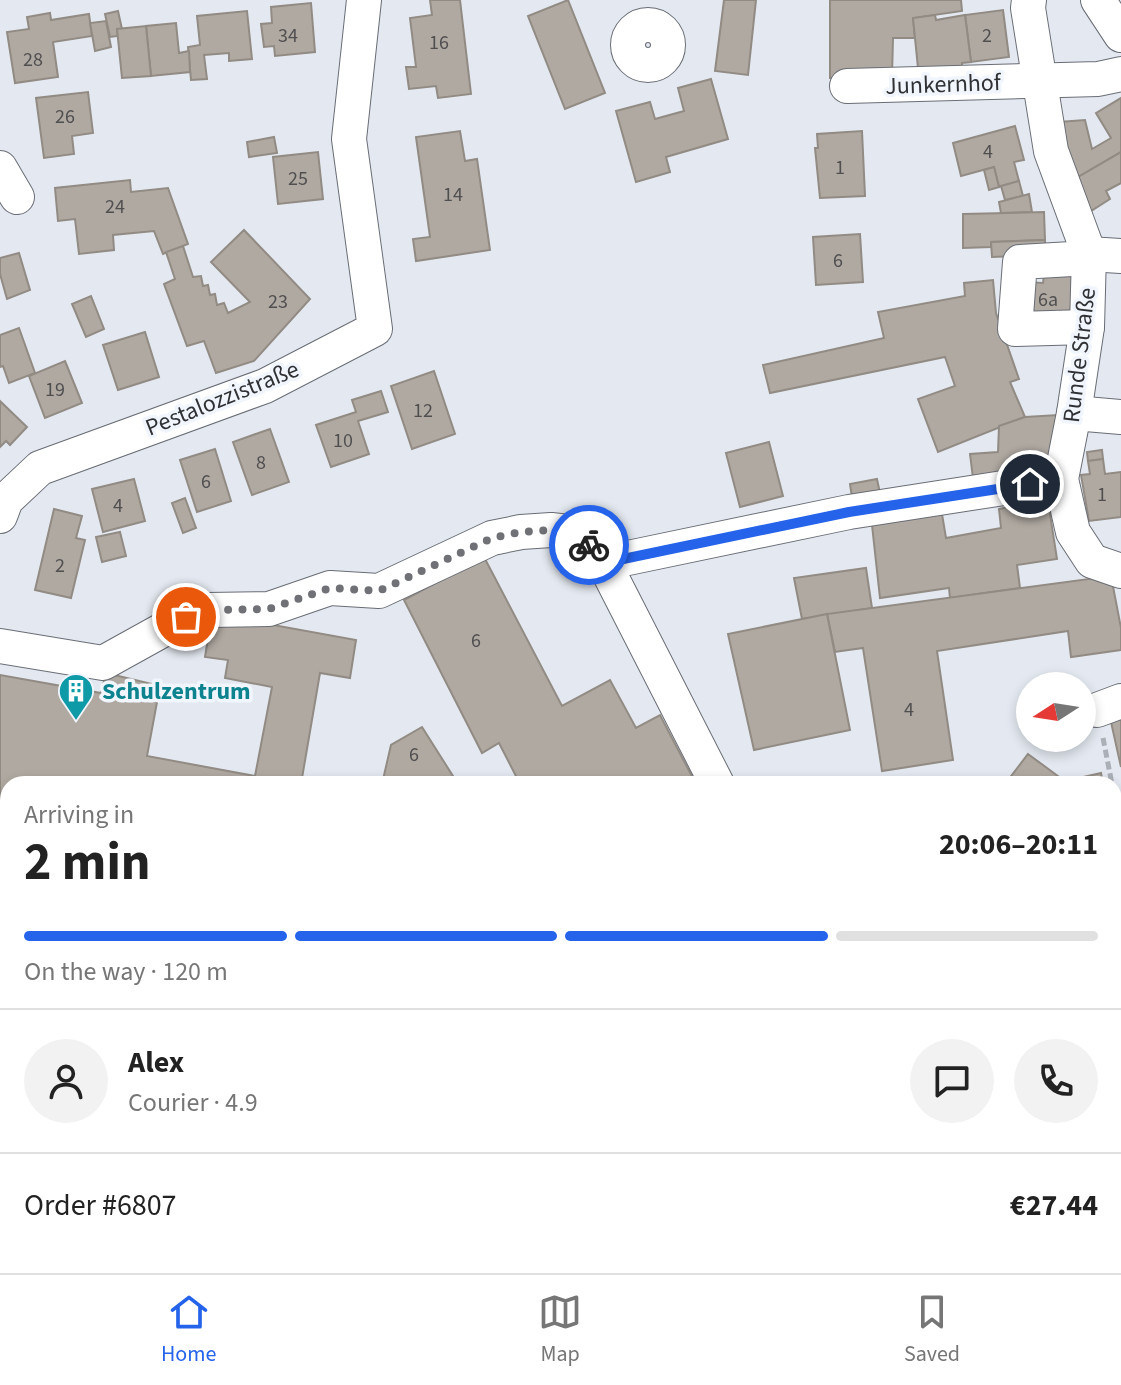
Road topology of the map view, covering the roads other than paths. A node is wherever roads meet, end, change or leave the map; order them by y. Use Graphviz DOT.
graph roads {
  1 [pos="364,0"];
  2 [pos="1029,0"];
  3 [pos="1098,0"];
  4 [pos="1121,35"];
  5 [pos="1121,74"];
  6 [pos="1039,81"];
  7 [pos="847,86"];
  8 [pos="0,168"];
  9 [pos="17,197"];
  10 [pos="1100,256"];
  11 [pos="1087,327"];
  12 [pos="1074,413"];
  13 [pos="1121,417"];
  14 [pos="1061,479"];
  15 [pos="0,516"];
  16 [pos="604,563"];
  17 [pos="1121,571"];
  18 [pos="0,646"];
  19 [pos="713,776"];
  1 -- 15 [label="street, Pestalozzistraße"];
  2 -- 6 [label="street, Runde Straße"];
  3 -- 4 [label="street"];
  5 -- 6 [label="street"];
  6 -- 7 [label="street, Junkernhof"];
  6 -- 10 [label="street, Runde Straße"];
  8 -- 9 [label="street"];
  10 -- 11 [label="street, Runde Straße"];
  10 -- 11 [label="street"];
  11 -- 12 [label="street, Runde Straße"];
  12 -- 13 [label="street"];
  12 -- 14 [label="street, Runde Straße"];
  14 -- 16 [label="street"];
  14 -- 17 [label="street, Runde Straße"];
  16 -- 18 [label="street"];
  16 -- 19 [label="street"];
}
